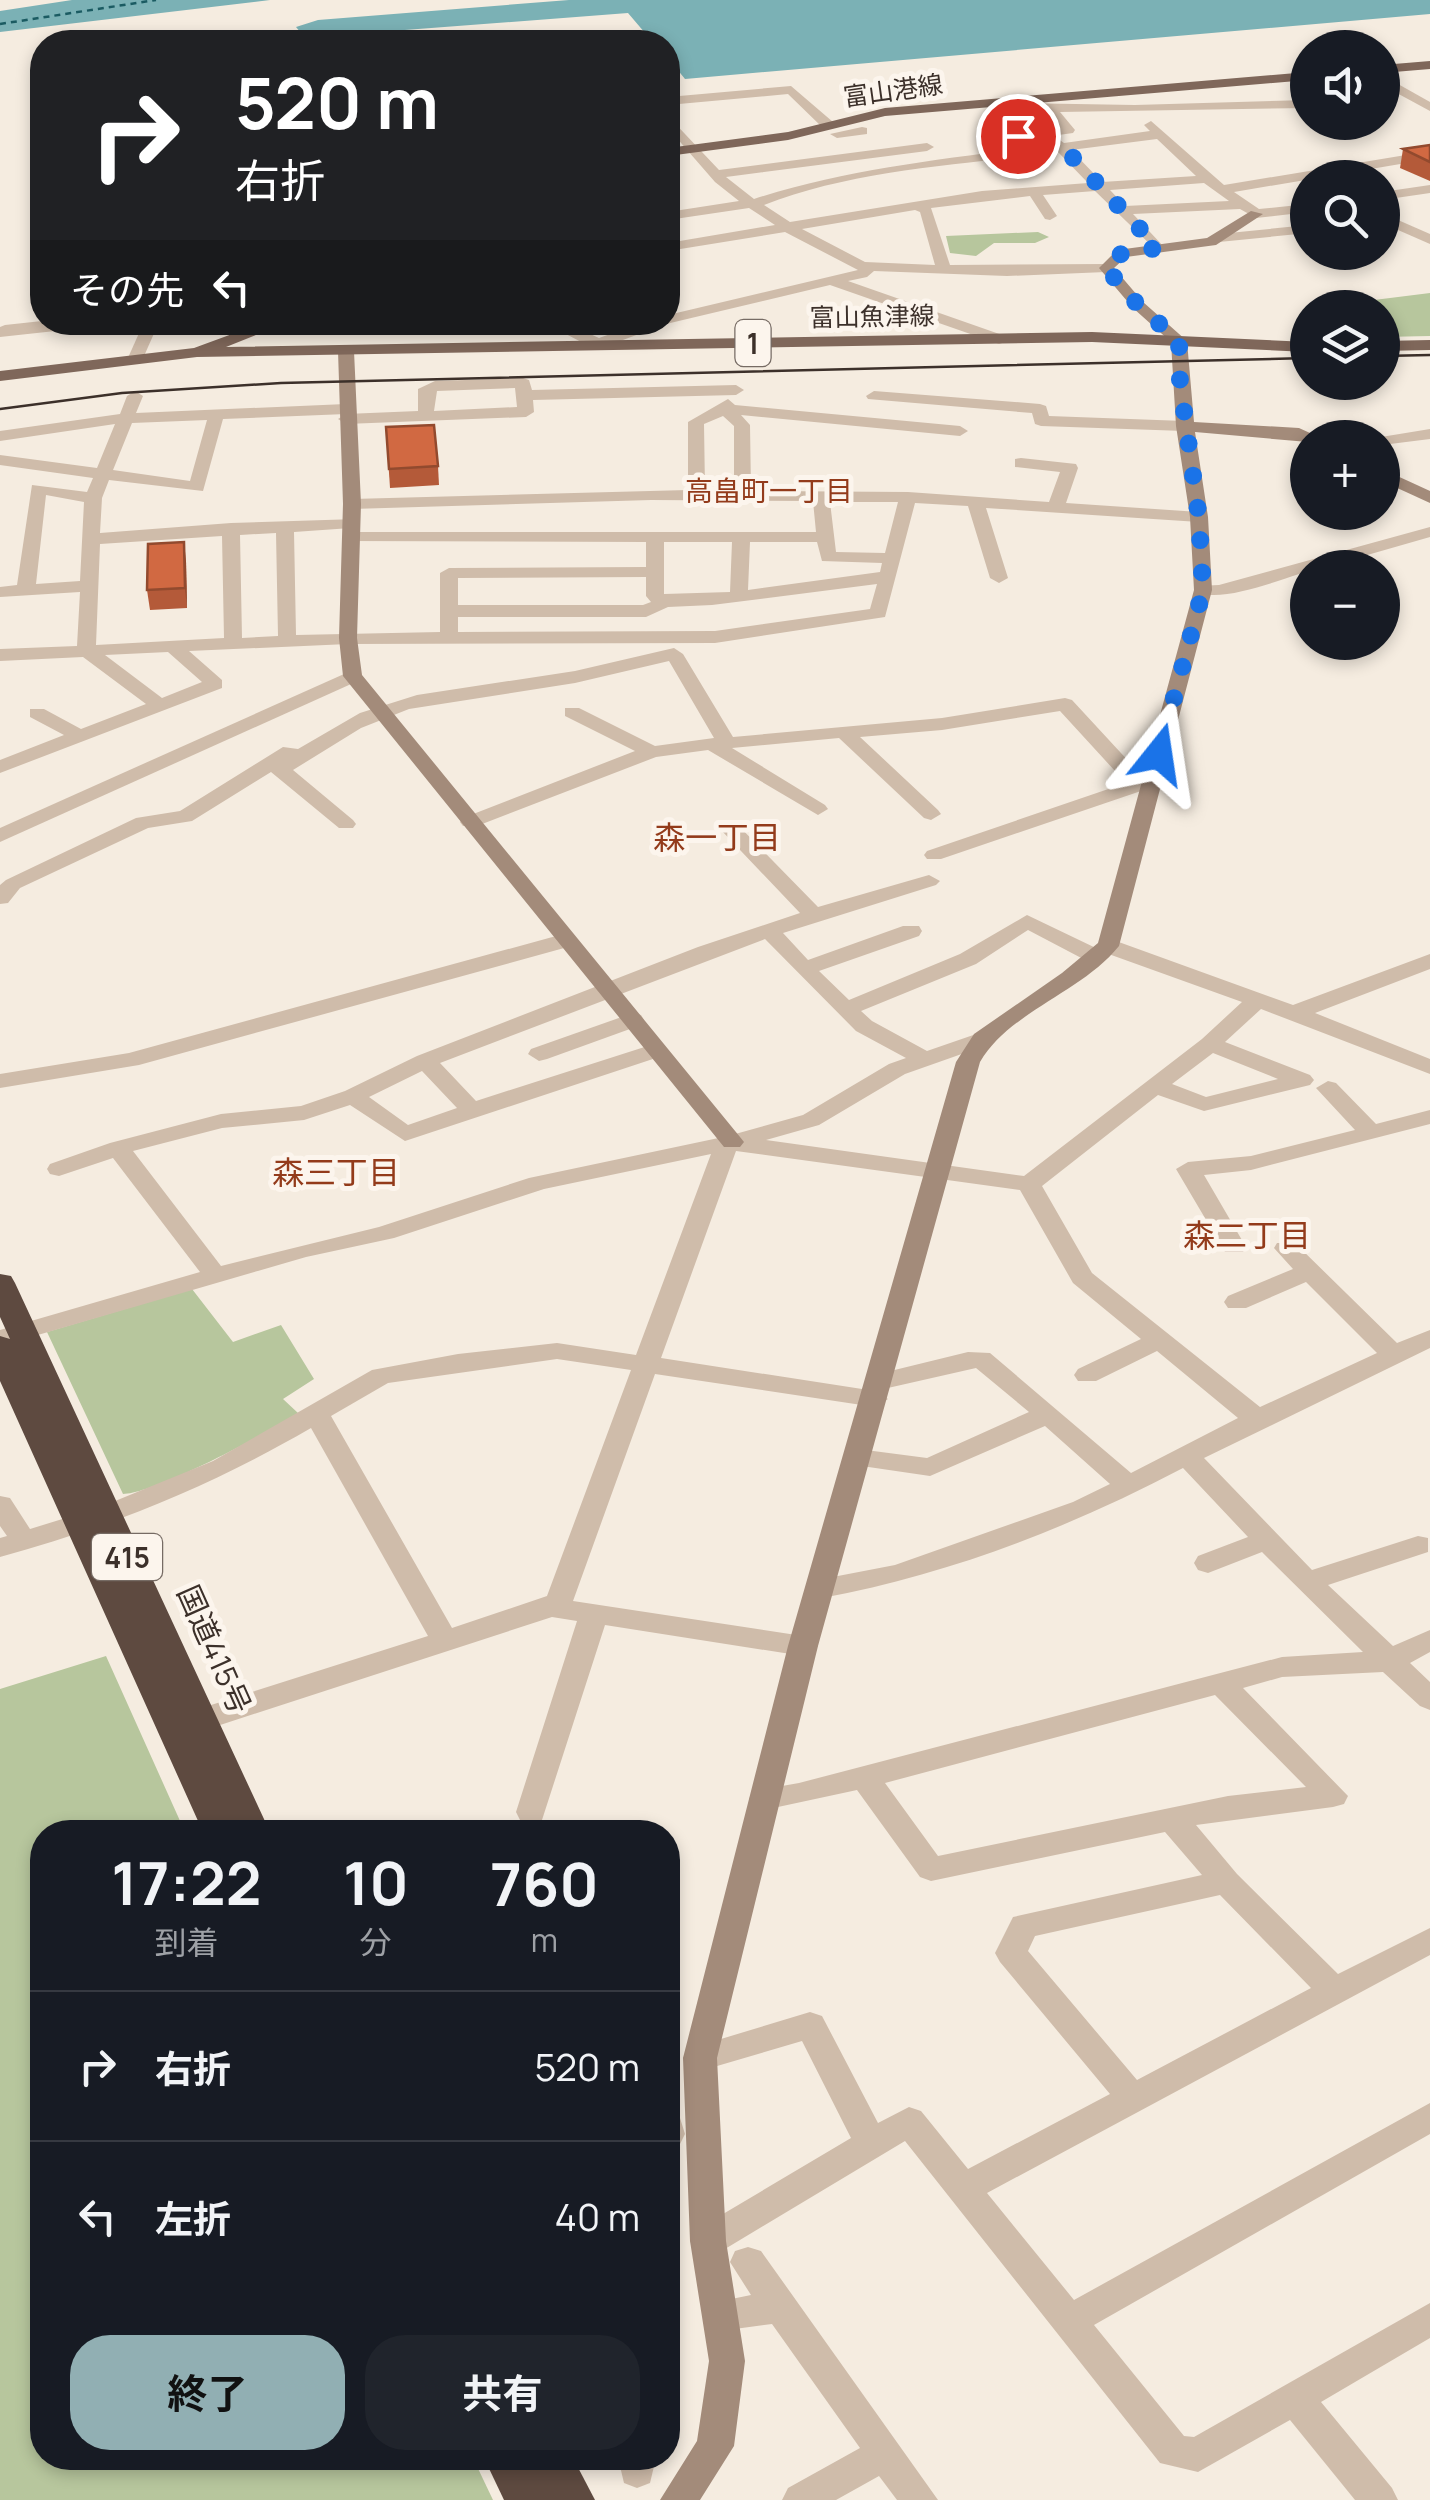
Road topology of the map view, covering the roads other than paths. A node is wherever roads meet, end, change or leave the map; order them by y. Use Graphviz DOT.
graph roads {
  1 [pos="1430,65"];
  2 [pos="1400,68"];
  3 [pos="1290,78"];
  4 [pos="1226,83"];
  5 [pos="1400,90"];
  6 [pos="1113,93"];
  7 [pos="1430,94"];
  8 [pos="1410,97"];
  9 [pos="1400,98"];
  10 [pos="680,100"];
  11 [pos="1000,102"];
  12 [pos="1290,105"];
  13 [pos="1430,107"];
  14 [pos="1050,108"];
  15 [pos="1258,108"];
  16 [pos="1135,110"];
  17 [pos="830,128"];
  18 [pos="862,131"];
  19 [pos="1045,133"];
  20 [pos="680,134"];
  21 [pos="1161,134"];
  22 [pos="781,137"];
  23 [pos="1013,137"];
  24 [pos="948,144"];
  25 [pos="1062,146"];
  26 [pos="692,149"];
  27 [pos="680,150"];
  28 [pos="1430,154"];
  29 [pos="862,155"];
  30 [pos="809,162"];
  31 [pos="889,170"];
  32 [pos="718,174"];
  33 [pos="1206,179"];
  34 [pos="1101,186"];
  35 [pos="1224,189"];
  36 [pos="1034,190"];
  37 [pos="1426,192"];
  38 [pos="1400,194"];
  39 [pos="942,201"];
  40 [pos="751,203"];
  41 [pos="918,206"];
  42 [pos="1290,209"];
  43 [pos="1123,210"];
  44 [pos="1258,210"];
  45 [pos="680,214"];
  46 [pos="1050,216"];
  47 [pos="1290,225"];
  48 [pos="1400,227"];
  49 [pos="788,228"];
  50 [pos="1290,230"];
  51 [pos="1219,238"];
  52 [pos="1430,240"];
  53 [pos="680,245"];
  54 [pos="1158,248"];
  55 [pos="862,266"];
  56 [pos="943,268"];
  57 [pos="1106,268"];
  58 [pos="833,281"];
  59 [pos="680,317"];
  60 [pos="30,329"];
  61 [pos="0,332"];
  62 [pos="148,335"];
  63 [pos="245,335"];
  64 [pos="575,335"];
  65 [pos="620,335"];
  66 [pos="999,339"];
  67 [pos="1179,341"];
  68 [pos="592,344"];
  69 [pos="1430,345"];
  70 [pos="1290,346"];
  71 [pos="1400,346"];
  72 [pos="346,351"];
  73 [pos="197,352"];
  74 [pos="140,359"];
  75 [pos="0,376"];
  76 [pos="1038,388"];
  77 [pos="524,395"];
  78 [pos="874,396"];
  79 [pos="725,409"];
  80 [pos="1040,409"];
  81 [pos="217,412"];
  82 [pos="346,414"];
  83 [pos="426,416"];
  84 [pos="124,418"];
  85 [pos="1184,426"];
  86 [pos="960,431"];
  87 [pos="1290,432"];
  88 [pos="1430,434"];
  89 [pos="0,436"];
  90 [pos="1400,438"];
  91 [pos="0,460"];
  92 [pos="1020,462"];
  93 [pos="103,474"];
  94 [pos="1400,483"];
  95 [pos="698,496"];
  96 [pos="743,496"];
  97 [pos="821,497"];
  98 [pos="908,497"];
  99 [pos="93,498"];
  100 [pos="1430,498"];
  101 [pos="513,500"];
  102 [pos="975,501"];
  103 [pos="1056,506"];
  104 [pos="1199,518"];
  105 [pos="351,521"];
  106 [pos="285,526"];
  107 [pos="231,528"];
  108 [pos="1430,532"];
  109 [pos="508,536"];
  110 [pos="655,536"];
  111 [pos="824,537"];
  112 [pos="88,538"];
  113 [pos="741,538"];
  114 [pos="888,568"];
  115 [pos="655,572"];
  116 [pos="999,578"];
  117 [pos="86,586"];
  118 [pos="26,590"];
  119 [pos="1203,590"];
  120 [pos="0,592"];
  121 [pos="739,596"];
  122 [pos="664,602"];
  123 [pos="449,611"];
  124 [pos="348,638"];
  125 [pos="449,638"];
  126 [pos="286,641"];
  127 [pos="233,643"];
  128 [pos="172,646"];
  129 [pos="86,650"];
  130 [pos="0,655"];
  131 [pos="352,676"];
  132 [pos="160,705"];
  133 [pos="375,706"];
  134 [pos="572,712"];
  135 [pos="37,713"];
  136 [pos="844,732"];
  137 [pos="80,736"];
  138 [pos="719,744"];
  139 [pos="652,752"];
  140 [pos="0,767"];
  141 [pos="1145,786"];
  142 [pos="818,809"];
  143 [pos="932,814"];
  144 [pos="470,822"];
  145 [pos="346,824"];
  146 [pos="728,827"];
  147 [pos="0,836"];
  148 [pos="934,855"];
  149 [pos="929,881"];
  150 [pos="0,898"];
  151 [pos="814,915"];
  152 [pos="911,931"];
  153 [pos="770,932"];
  154 [pos="567,940"];
  155 [pos="1102,951"];
  156 [pos="1430,961"];
  157 [pos="804,969"];
  158 [pos="610,992"];
  159 [pos="1257,1000"];
  160 [pos="846,1009"];
  161 [pos="1293,1012"];
  162 [pos="633,1020"];
  163 [pos="982,1039"];
  164 [pos="1210,1044"];
  165 [pos="657,1050"];
  166 [pos="538,1054"];
  167 [pos="927,1060"];
  168 [pos="425,1061"];
  169 [pos="1430,1068"];
  170 [pos="0,1082"];
  171 [pos="1154,1086"];
  172 [pos="1328,1088"];
  173 [pos="353,1096"];
  174 [pos="472,1110"];
  175 [pos="1430,1117"];
  176 [pos="1372,1132"];
  177 [pos="732,1142"];
  178 [pos="118,1148"];
  179 [pos="938,1168"];
  180 [pos="58,1169"];
  181 [pos="1029,1184"];
  182 [pos="1234,1247"];
  183 [pos="1286,1248"];
  184 [pos="1309,1271"];
  185 [pos="216,1276"];
  186 [pos="0,1283"];
  187 [pos="1237,1302"];
  188 [pos="8,1338"];
  189 [pos="1430,1338"];
  190 [pos="1158,1340"];
  191 [pos="1394,1355"];
  192 [pos="648,1362"];
  193 [pos="1087,1374"];
  194 [pos="877,1390"];
  195 [pos="314,1412"];
  196 [pos="1048,1414"];
  197 [pos="1257,1418"];
  198 [pos="1186,1456"];
  199 [pos="858,1458"];
  200 [pos="1129,1486"];
  201 [pos="0,1505"];
  202 [pos="94,1520"];
  203 [pos="1266,1540"];
  204 [pos="12,1544"];
  205 [pos="1418,1545"];
  206 [pos="1208,1563"];
  207 [pos="1307,1582"];
  208 [pos="822,1588"];
  209 [pos="551,1607"];
  210 [pos="594,1614"];
  211 [pos="1430,1640"];
  212 [pos="445,1641"];
  213 [pos="803,1646"];
  214 [pos="1388,1662"];
  215 [pos="1221,1683"];
  216 [pos="1430,1699"];
  217 [pos="200,1720"];
  218 [pos="863,1776"];
  219 [pos="764,1800"];
  220 [pos="531,1812"];
  221 [pos="217,1820"];
  222 [pos="246,1820"];
  223 [pos="1174,1821"];
  224 [pos="1226,1882"];
  225 [pos="1430,1940"];
  226 [pos="1336,1991"];
  227 [pos="700,2058"];
  228 [pos="1132,2097"];
  229 [pos="1430,2117"];
  230 [pos="872,2144"];
  231 [pos="964,2188"];
  232 [pos="708,2241"];
  233 [pos="748,2262"];
  234 [pos="780,2307"];
  235 [pos="720,2315"];
  236 [pos="1430,2318"];
  237 [pos="1071,2320"];
  238 [pos="1295,2398"];
  239 [pos="885,2453"];
  240 [pos="513,2470"];
  241 [pos="556,2470"];
  242 [pos="527,2500"];
  243 [pos="572,2500"];
  244 [pos="679,2500"];
  245 [pos="801,2500"];
  246 [pos="919,2500"];
  247 [pos="1379,2500"];
  1 -- 2 [label="main road"];
  3 -- 4 [label="main road, 富山港線"];
  4 -- 6 [label="main road, 富山港線"];
  4 -- 15 [label="street"];
  5 -- 8 [label="street"];
  6 -- 11 [label="main road, 富山港線"];
  6 -- 16 [label="street"];
  7 -- 8 [label="street"];
  8 -- 9 [label="street"];
  8 -- 13 [label="street"];
  10 -- 17 [label="street"];
  11 -- 14 [label="street"];
  11 -- 17 [label="main road, 富山港線"];
  12 -- 15 [label="street"];
  14 -- 16 [label="street"];
  14 -- 19 [label="street"];
  15 -- 16 [label="street"];
  16 -- 21 [label="street"];
  17 -- 18 [label="street"];
  17 -- 22 [label="main road, 富山港線"];
  17 -- 29 [label="street"];
  19 -- 23 [label="street"];
  19 -- 25 [label="street"];
  20 -- 26 [label="street"];
  21 -- 25 [label="street"];
  21 -- 33 [label="street"];
  22 -- 26 [label="main road, 富山港線"];
  22 -- 30 [label="street"];
  24 -- 29 [label="street"];
  25 -- 31 [label="street"];
  25 -- 34 [label="street"];
  26 -- 27 [label="main road, 富山港線"];
  26 -- 32 [label="street"];
  28 -- 35 [label="street"];
  29 -- 30 [label="street"];
  29 -- 31 [label="street"];
  30 -- 32 [label="street"];
  31 -- 39 [label="street"];
  31 -- 40 [label="street"];
  32 -- 40 [label="street"];
  33 -- 34 [label="street"];
  33 -- 35 [label="street"];
  34 -- 36 [label="street"];
  34 -- 43 [label="street"];
  35 -- 44 [label="street"];
  36 -- 39 [label="street"];
  36 -- 46 [label="street"];
  37 -- 38 [label="street"];
  39 -- 41 [label="street"];
  40 -- 45 [label="street"];
  40 -- 49 [label="street"];
  41 -- 49 [label="street"];
  41 -- 56 [label="street"];
  42 -- 44 [label="street"];
  43 -- 44 [label="street"];
  43 -- 54 [label="street"];
  44 -- 47 [label="street"];
  44 -- 51 [label="street"];
  48 -- 52 [label="street"];
  49 -- 53 [label="street"];
  49 -- 55 [label="street"];
  50 -- 51 [label="street"];
  51 -- 54 [label="street"];
  54 -- 57 [label="street"];
  55 -- 56 [label="street"];
  55 -- 58 [label="street"];
  56 -- 57 [label="street"];
  57 -- 67 [label="street"];
  58 -- 59 [label="street"];
  58 -- 66 [label="street"];
  60 -- 61 [label="street"];
  62 -- 74 [label="street"];
  63 -- 73 [label="main road"];
  64 -- 68 [label="street"];
  65 -- 68 [label="street"];
  66 -- 67 [label="main road, 富山魚津線 / 1"];
  66 -- 68 [label="main road, 富山魚津線 / 1"];
  67 -- 70 [label="main road, 富山魚津線 / 1"];
  67 -- 85 [label="street"];
  68 -- 72 [label="main road, 富山魚津線 / 1"];
  69 -- 71 [label="main road"];
  72 -- 73 [label="main road, 富山魚津線 / 1"];
  72 -- 82 [label="street"];
  73 -- 74 [label="main road, 1"];
  74 -- 75 [label="main road, 1"];
  74 -- 84 [label="street"];
  76 -- 80 [label="street"];
  77 -- 79 [label="street"];
  77 -- 83 [label="street"];
  77 -- 83 [label="street"];
  78 -- 80 [label="street"];
  79 -- 86 [label="street"];
  79 -- 95 [label="street"];
  79 -- 96 [label="street"];
  80 -- 85 [label="street"];
  81 -- 82 [label="street"];
  81 -- 84 [label="street"];
  81 -- 93 [label="street"];
  82 -- 83 [label="street"];
  82 -- 105 [label="street"];
  84 -- 89 [label="street"];
  84 -- 93 [label="street"];
  85 -- 87 [label="street"];
  85 -- 104 [label="street"];
  88 -- 90 [label="street"];
  91 -- 93 [label="street"];
  92 -- 103 [label="street"];
  93 -- 99 [label="street"];
  94 -- 100 [label="street"];
  95 -- 96 [label="street"];
  95 -- 101 [label="street"];
  96 -- 97 [label="street"];
  97 -- 98 [label="street"];
  97 -- 111 [label="street"];
  98 -- 102 [label="street"];
  98 -- 114 [label="street"];
  99 -- 112 [label="street"];
  99 -- 118 [label="street"];
  101 -- 105 [label="street"];
  101 -- 109 [label="street"];
  102 -- 103 [label="street"];
  102 -- 116 [label="street"];
  103 -- 104 [label="street"];
  104 -- 119 [label="street"];
  105 -- 106 [label="street"];
  105 -- 109 [label="street"];
  105 -- 124 [label="street"];
  106 -- 107 [label="street"];
  106 -- 126 [label="street"];
  107 -- 112 [label="street"];
  107 -- 127 [label="street"];
  108 -- 119 [label="street"];
  109 -- 110 [label="street"];
  110 -- 113 [label="street"];
  110 -- 115 [label="street"];
  111 -- 113 [label="street"];
  111 -- 114 [label="street"];
  112 -- 117 [label="street"];
  113 -- 121 [label="street"];
  114 -- 121 [label="street"];
  114 -- 125 [label="street"];
  115 -- 122 [label="street"];
  115 -- 123 [label="street"];
  117 -- 118 [label="street"];
  117 -- 129 [label="street"];
  118 -- 120 [label="street"];
  119 -- 141 [label="street"];
  121 -- 122 [label="street"];
  122 -- 123 [label="street"];
  123 -- 125 [label="street"];
  124 -- 125 [label="street"];
  124 -- 126 [label="street"];
  124 -- 131 [label="street"];
  126 -- 127 [label="street"];
  127 -- 128 [label="street"];
  128 -- 129 [label="street"];
  128 -- 132 [label="street"];
  129 -- 130 [label="street"];
  129 -- 132 [label="street"];
  131 -- 133 [label="street"];
  131 -- 147 [label="street"];
  132 -- 137 [label="street"];
  133 -- 138 [label="street"];
  133 -- 144 [label="street"];
  133 -- 145 [label="street"];
  133 -- 150 [label="street"];
  134 -- 139 [label="street"];
  135 -- 137 [label="street"];
  136 -- 138 [label="street"];
  136 -- 141 [label="street"];
  136 -- 143 [label="street"];
  137 -- 140 [label="street"];
  138 -- 139 [label="street"];
  138 -- 142 [label="street"];
  139 -- 144 [label="street"];
  141 -- 148 [label="street"];
  141 -- 155 [label="street"];
  144 -- 154 [label="street"];
  146 -- 151 [label="street"];
  149 -- 151 [label="street"];
  151 -- 153 [label="street"];
  152 -- 157 [label="street"];
  153 -- 157 [label="street"];
  153 -- 158 [label="street"];
  154 -- 158 [label="street"];
  154 -- 170 [label="street"];
  155 -- 159 [label="street"];
  155 -- 160 [label="street"];
  155 -- 163 [label="street"];
  156 -- 161 [label="street"];
  157 -- 160 [label="street"];
  158 -- 162 [label="street"];
  158 -- 168 [label="street"];
  159 -- 161 [label="street"];
  159 -- 164 [label="street"];
  160 -- 167 [label="street"];
  161 -- 169 [label="street"];
  162 -- 165 [label="street"];
  162 -- 166 [label="street"];
  163 -- 167 [label="street"];
  163 -- 179 [label="street"];
  164 -- 171 [label="street"];
  164 -- 171 [label="street"];
  165 -- 174 [label="street"];
  165 -- 177 [label="street"];
  167 -- 177 [label="street"];
  168 -- 173 [label="street"];
  168 -- 174 [label="street"];
  171 -- 181 [label="street"];
  172 -- 176 [label="street"];
  173 -- 174 [label="street"];
  173 -- 178 [label="street"];
  175 -- 176 [label="street"];
  176 -- 182 [label="street"];
  177 -- 179 [label="street"];
  177 -- 185 [label="street"];
  177 -- 192 [label="street"];
  178 -- 180 [label="street"];
  178 -- 185 [label="street"];
  179 -- 181 [label="street"];
  179 -- 194 [label="street"];
  181 -- 190 [label="street"];
  183 -- 184 [label="street"];
  184 -- 187 [label="street"];
  184 -- 191 [label="street"];
  185 -- 188 [label="street"];
  186 -- 188 [label="highway, 国道415号 / 415"];
  188 -- 202 [label="highway, 国道415号 / 415"];
  189 -- 191 [label="street"];
  190 -- 193 [label="street"];
  190 -- 197 [label="street"];
  191 -- 197 [label="street"];
  192 -- 194 [label="street"];
  192 -- 195 [label="street"];
  192 -- 209 [label="street"];
  194 -- 196 [label="street"];
  194 -- 199 [label="street"];
  195 -- 202 [label="street"];
  195 -- 212 [label="street"];
  196 -- 199 [label="street"];
  196 -- 200 [label="street"];
  197 -- 198 [label="street"];
  198 -- 200 [label="street"];
  198 -- 203 [label="street"];
  199 -- 208 [label="street"];
  200 -- 208 [label="street"];
  201 -- 204 [label="street"];
  202 -- 204 [label="street"];
  202 -- 217 [label="highway, 国道415号 / 415"];
  202 -- 221 [label="highway, 国道415号 / 415"];
  203 -- 206 [label="street"];
  203 -- 207 [label="street"];
  205 -- 207 [label="street"];
  207 -- 214 [label="street"];
  208 -- 213 [label="street"];
  209 -- 210 [label="street"];
  209 -- 212 [label="street"];
  210 -- 213 [label="street"];
  210 -- 220 [label="street"];
  211 -- 214 [label="street"];
  212 -- 217 [label="street"];
  213 -- 219 [label="street"];
  214 -- 215 [label="street"];
  214 -- 216 [label="street"];
  215 -- 218 [label="street"];
  215 -- 223 [label="street"];
  217 -- 222 [label="highway, 国道415号 / 415"];
  218 -- 219 [label="street"];
  218 -- 223 [label="street"];
  219 -- 227 [label="street"];
  223 -- 224 [label="street"];
  224 -- 226 [label="street"];
  224 -- 228 [label="street"];
  225 -- 226 [label="street"];
  226 -- 228 [label="street"];
  227 -- 230 [label="street"];
  227 -- 232 [label="street"];
  228 -- 231 [label="street"];
  229 -- 237 [label="street"];
  230 -- 231 [label="street"];
  230 -- 232 [label="street"];
  231 -- 237 [label="street"];
  232 -- 235 [label="street"];
  233 -- 234 [label="street"];
  234 -- 235 [label="street"];
  234 -- 239 [label="street"];
  235 -- 244 [label="street"];
  236 -- 238 [label="street"];
  237 -- 238 [label="street"];
  238 -- 247 [label="street"];
  239 -- 245 [label="street"];
  239 -- 246 [label="street"];
  240 -- 242 [label="highway"];
  241 -- 243 [label="highway"];
}
